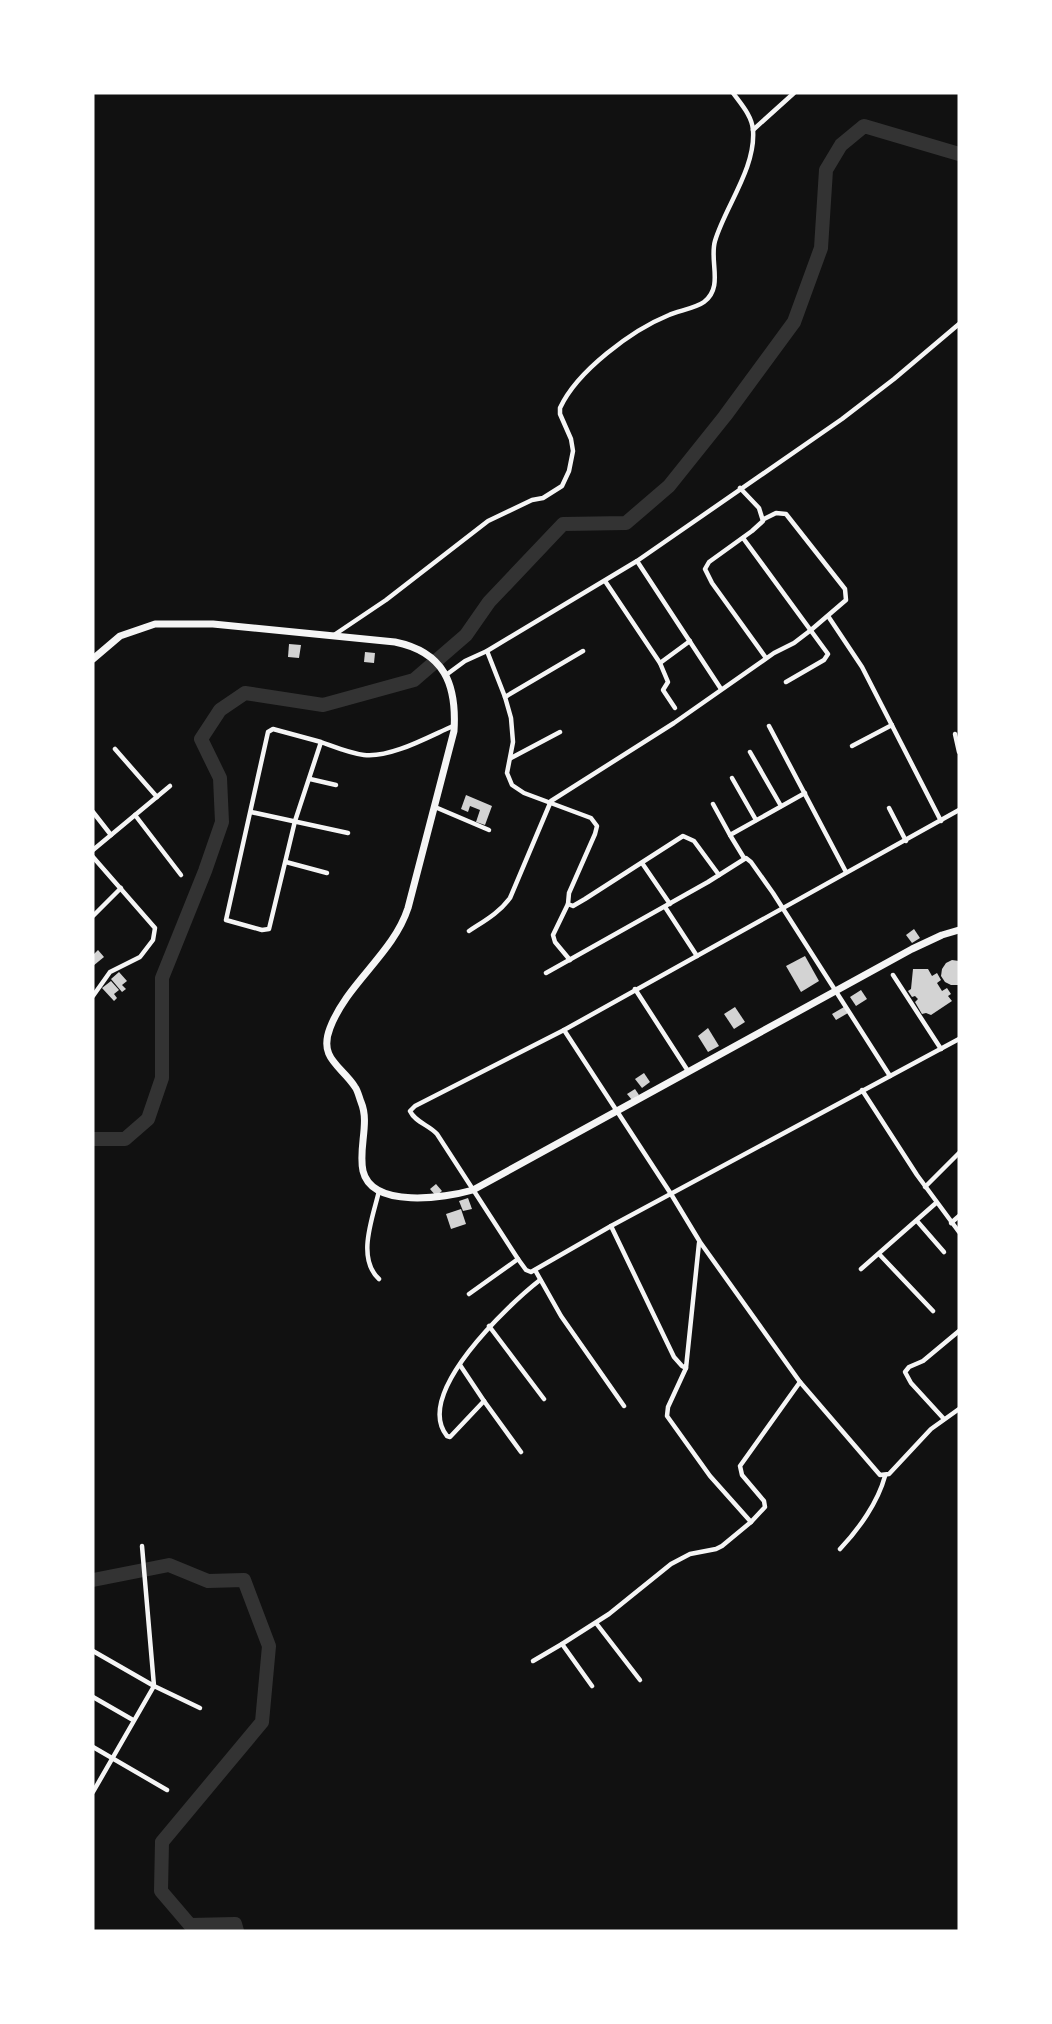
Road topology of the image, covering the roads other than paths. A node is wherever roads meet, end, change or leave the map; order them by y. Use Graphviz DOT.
graph roads {
  1 [pos="733,93"];
  2 [pos="794,93"];
  3 [pos="753,130"];
  4 [pos="959,324"];
  5 [pos="740,488"];
  6 [pos="764,519"];
  7 [pos="743,537"];
  8 [pos="637,561"];
  9 [pos="605,581"];
  10 [pos="828,616"];
  11 [pos="811,630"];
  12 [pos="333,636"];
  13 [pos="690,641"];
  14 [pos="486,651"];
  15 [pos="583,651"];
  16 [pos="766,658"];
  17 [pos="93,659"];
  18 [pos="660,663"];
  19 [pos="444,672"];
  20 [pos="786,682"];
  21 [pos="721,689"];
  22 [pos="505,697"];
  23 [pos="675,708"];
  24 [pos="892,724"];
  25 [pos="454,726"];
  26 [pos="769,726"];
  27 [pos="560,732"];
  28 [pos="955,734"];
  29 [pos="321,742"];
  30 [pos="852,746"];
  31 [pos="115,749"];
  32 [pos="750,752"];
  33 [pos="959,752"];
  34 [pos="510,759"];
  35 [pos="732,778"];
  36 [pos="310,779"];
  37 [pos="336,785"];
  38 [pos="170,786"];
  39 [pos="805,793"];
  40 [pos="157,797"];
  41 [pos="551,802"];
  42 [pos="713,804"];
  43 [pos="781,806"];
  44 [pos="434,807"];
  45 [pos="889,808"];
  46 [pos="959,810"];
  47 [pos="93,812"];
  48 [pos="251,812"];
  49 [pos="135,815"];
  50 [pos="756,820"];
  51 [pos="295,821"];
  52 [pos="941,821"];
  53 [pos="489,830"];
  54 [pos="348,833"];
  55 [pos="111,835"];
  56 [pos="730,835"];
  57 [pos="906,841"];
  58 [pos="93,850"];
  59 [pos="93,857"];
  60 [pos="744,858"];
  61 [pos="286,862"];
  62 [pos="642,863"];
  63 [pos="846,872"];
  64 [pos="327,873"];
  65 [pos="719,874"];
  66 [pos="181,875"];
  67 [pos="121,888"];
  68 [pos="568,904"];
  69 [pos="667,905"];
  70 [pos="783,909"];
  71 [pos="93,916"];
  72 [pos="959,930"];
  73 [pos="469,931"];
  74 [pos="697,956"];
  75 [pos="570,960"];
  76 [pos="546,973"];
  77 [pos="893,975"];
  78 [pos="635,989"];
  79 [pos="835,992"];
  80 [pos="93,996"];
  81 [pos="564,1030"];
  82 [pos="959,1039"];
  83 [pos="941,1049"];
  84 [pos="688,1072"];
  85 [pos="890,1076"];
  86 [pos="862,1090"];
  87 [pos="618,1111"];
  88 [pos="959,1153"];
  89 [pos="925,1186"];
  90 [pos="473,1189"];
  91 [pos="379,1191"];
  92 [pos="671,1194"];
  93 [pos="936,1203"];
  94 [pos="959,1216"];
  95 [pos="917,1221"];
  96 [pos="951,1223"];
  97 [pos="611,1226"];
  98 [pos="959,1232"];
  99 [pos="699,1242"];
  100 [pos="944,1252"];
  101 [pos="879,1254"];
  102 [pos="518,1259"];
  103 [pos="861,1269"];
  104 [pos="535,1270"];
  105 [pos="379,1279"];
  106 [pos="540,1280"];
  107 [pos="469,1294"];
  108 [pos="933,1311"];
  109 [pos="489,1326"];
  110 [pos="959,1331"];
  111 [pos="460,1365"];
  112 [pos="686,1368"];
  113 [pos="800,1382"];
  114 [pos="544,1399"];
  115 [pos="484,1401"];
  116 [pos="624,1406"];
  117 [pos="959,1409"];
  118 [pos="944,1419"];
  119 [pos="521,1452"];
  120 [pos="885,1476"];
  121 [pos="751,1522"];
  122 [pos="142,1546"];
  123 [pos="840,1549"];
  124 [pos="596,1623"];
  125 [pos="562,1644"];
  126 [pos="93,1651"];
  127 [pos="533,1661"];
  128 [pos="640,1680"];
  129 [pos="154,1686"];
  130 [pos="592,1686"];
  131 [pos="93,1697"];
  132 [pos="200,1708"];
  133 [pos="133,1720"];
  134 [pos="93,1747"];
  135 [pos="112,1759"];
  136 [pos="167,1790"];
  137 [pos="93,1792"];
  1 -- 3 [label="street"];
  2 -- 3 [label="street"];
  3 -- 12 [label="street"];
  4 -- 5 [label="street"];
  5 -- 6 [label="street"];
  5 -- 8 [label="street"];
  6 -- 7 [label="street"];
  6 -- 10 [label="street"];
  7 -- 11 [label="street"];
  7 -- 16 [label="street"];
  8 -- 9 [label="street"];
  8 -- 13 [label="street"];
  9 -- 14 [label="street"];
  9 -- 18 [label="street"];
  10 -- 11 [label="street"];
  10 -- 24 [label="street"];
  11 -- 16 [label="street"];
  11 -- 20 [label="street"];
  12 -- 17 [label="highway"];
  12 -- 19 [label="highway"];
  13 -- 18 [label="street"];
  13 -- 21 [label="street"];
  14 -- 19 [label="street"];
  14 -- 22 [label="street"];
  15 -- 22 [label="street"];
  16 -- 21 [label="street"];
  18 -- 23 [label="street"];
  19 -- 25 [label="highway"];
  21 -- 41 [label="street"];
  22 -- 34 [label="street"];
  24 -- 30 [label="street"];
  24 -- 52 [label="street"];
  25 -- 29 [label="street"];
  25 -- 44 [label="highway"];
  26 -- 39 [label="street"];
  27 -- 34 [label="street"];
  28 -- 33 [label="street"];
  29 -- 36 [label="street"];
  29 -- 48 [label="street"];
  31 -- 40 [label="street"];
  32 -- 43 [label="street"];
  34 -- 41 [label="street"];
  35 -- 50 [label="street"];
  36 -- 37 [label="street"];
  36 -- 51 [label="street"];
  38 -- 40 [label="street"];
  39 -- 43 [label="street"];
  39 -- 63 [label="street"];
  40 -- 49 [label="street"];
  41 -- 68 [label="street"];
  41 -- 73 [label="street"];
  42 -- 56 [label="street"];
  43 -- 50 [label="street"];
  44 -- 53 [label="street"];
  44 -- 91 [label="highway"];
  45 -- 57 [label="street"];
  46 -- 52 [label="street"];
  47 -- 55 [label="street"];
  48 -- 51 [label="street"];
  48 -- 61 [label="street"];
  49 -- 55 [label="street"];
  49 -- 66 [label="street"];
  50 -- 56 [label="street"];
  51 -- 54 [label="street"];
  51 -- 61 [label="street"];
  52 -- 57 [label="street"];
  55 -- 58 [label="street"];
  56 -- 60 [label="street"];
  57 -- 63 [label="street"];
  59 -- 67 [label="street"];
  60 -- 65 [label="street"];
  60 -- 70 [label="street"];
  61 -- 64 [label="street"];
  62 -- 65 [label="street"];
  62 -- 68 [label="street"];
  62 -- 69 [label="street"];
  63 -- 70 [label="street"];
  65 -- 69 [label="street"];
  67 -- 71 [label="street"];
  67 -- 80 [label="street"];
  68 -- 75 [label="street"];
  69 -- 74 [label="street"];
  69 -- 75 [label="street"];
  70 -- 74 [label="street"];
  70 -- 79 [label="street"];
  72 -- 79 [label="highway"];
  74 -- 78 [label="street"];
  75 -- 76 [label="street"];
  77 -- 83 [label="street"];
  78 -- 81 [label="street"];
  78 -- 84 [label="street"];
  79 -- 84 [label="highway"];
  79 -- 85 [label="street"];
  81 -- 87 [label="street"];
  81 -- 90 [label="street"];
  82 -- 83 [label="street"];
  83 -- 85 [label="street"];
  84 -- 87 [label="highway"];
  85 -- 86 [label="street"];
  86 -- 89 [label="street"];
  86 -- 92 [label="street"];
  87 -- 90 [label="highway"];
  87 -- 92 [label="street"];
  88 -- 89 [label="street"];
  89 -- 93 [label="street"];
  90 -- 91 [label="highway"];
  90 -- 102 [label="street"];
  91 -- 105 [label="street"];
  92 -- 97 [label="street"];
  92 -- 99 [label="street"];
  93 -- 95 [label="street"];
  93 -- 96 [label="street"];
  94 -- 96 [label="street"];
  95 -- 100 [label="street"];
  95 -- 101 [label="street"];
  96 -- 98 [label="street"];
  97 -- 104 [label="street"];
  97 -- 112 [label="street"];
  99 -- 112 [label="street"];
  99 -- 113 [label="street"];
  101 -- 103 [label="street"];
  101 -- 108 [label="street"];
  102 -- 104 [label="street"];
  102 -- 107 [label="street"];
  104 -- 106 [label="street"];
  106 -- 109 [label="street"];
  106 -- 116 [label="street"];
  109 -- 111 [label="street"];
  109 -- 114 [label="street"];
  110 -- 118 [label="street"];
  111 -- 115 [label="street"];
  111 -- 115 [label="street"];
  112 -- 121 [label="street"];
  113 -- 120 [label="street"];
  113 -- 121 [label="street"];
  115 -- 119 [label="street"];
  117 -- 118 [label="street"];
  118 -- 120 [label="street"];
  120 -- 123 [label="street"];
  121 -- 124 [label="street"];
  122 -- 129 [label="street"];
  124 -- 125 [label="street"];
  124 -- 128 [label="street"];
  125 -- 127 [label="street"];
  125 -- 130 [label="street"];
  126 -- 129 [label="street"];
  129 -- 132 [label="street"];
  129 -- 133 [label="street"];
  131 -- 133 [label="street"];
  133 -- 135 [label="street"];
  134 -- 135 [label="street"];
  135 -- 136 [label="street"];
  135 -- 137 [label="street"];
}
